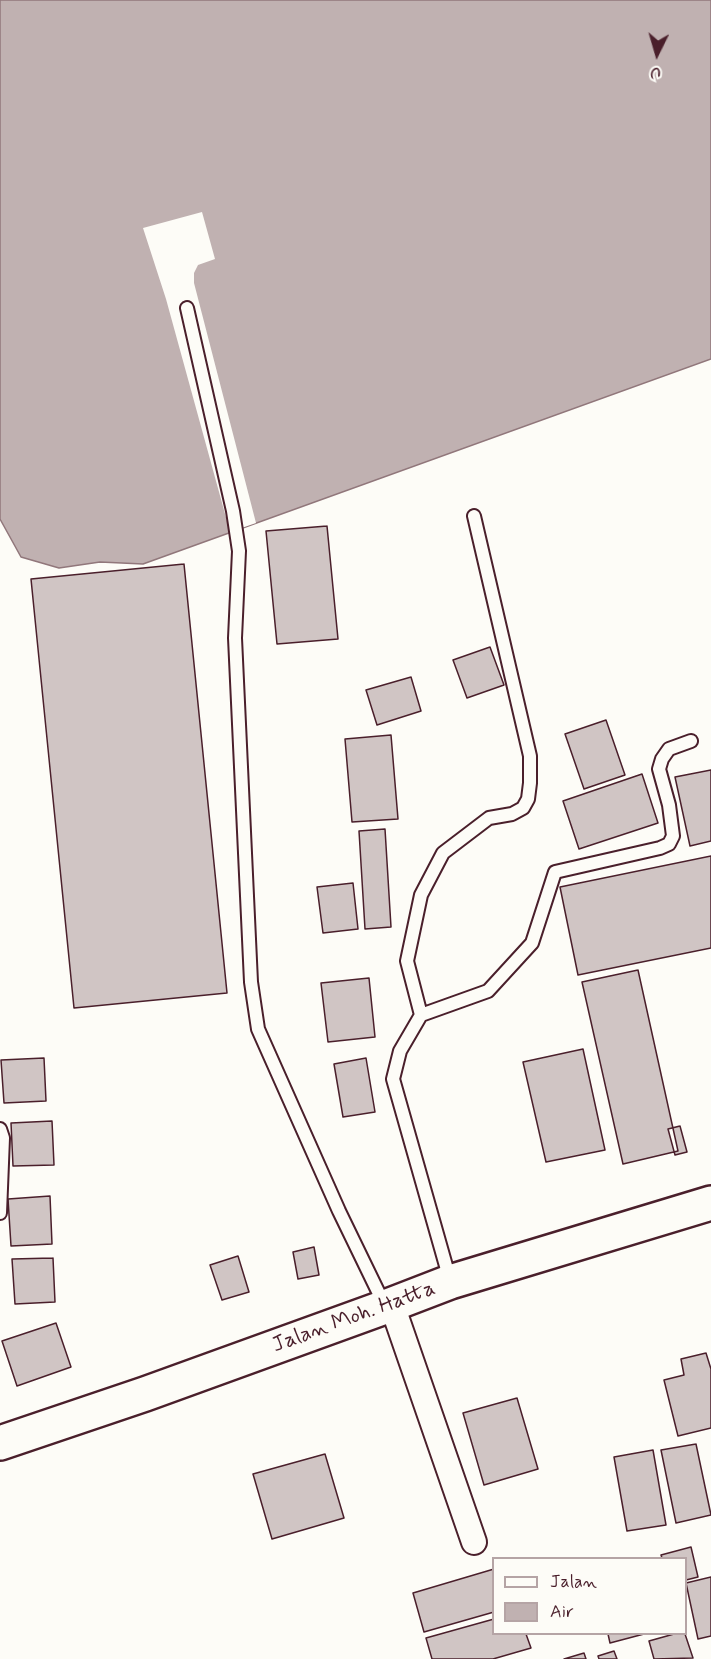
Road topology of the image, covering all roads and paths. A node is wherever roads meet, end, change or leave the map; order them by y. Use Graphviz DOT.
graph roads {
  1 [pos="187,308"];
  2 [pos="474,516"];
  3 [pos="691,741"];
  4 [pos="421,1015"];
  5 [pos="0,1129"];
  6 [pos="711,1203"];
  7 [pos="0,1213"];
  8 [pos="450,1281"];
  9 [pos="389,1306"];
  10 [pos="0,1443"];
  11 [pos="474,1542"];
  1 -- 9 [label="lane"];
  2 -- 4 [label="lane"];
  3 -- 4 [label="lane"];
  4 -- 8 [label="lane"];
  5 -- 7 [label="lane"];
  6 -- 8 [label="highway, Jalan Moh. Hatta"];
  8 -- 9 [label="highway, Jalan Moh. Hatta"];
  9 -- 10 [label="highway, Jalan Moh. Hatta"];
  9 -- 11 [label="street"];
}
